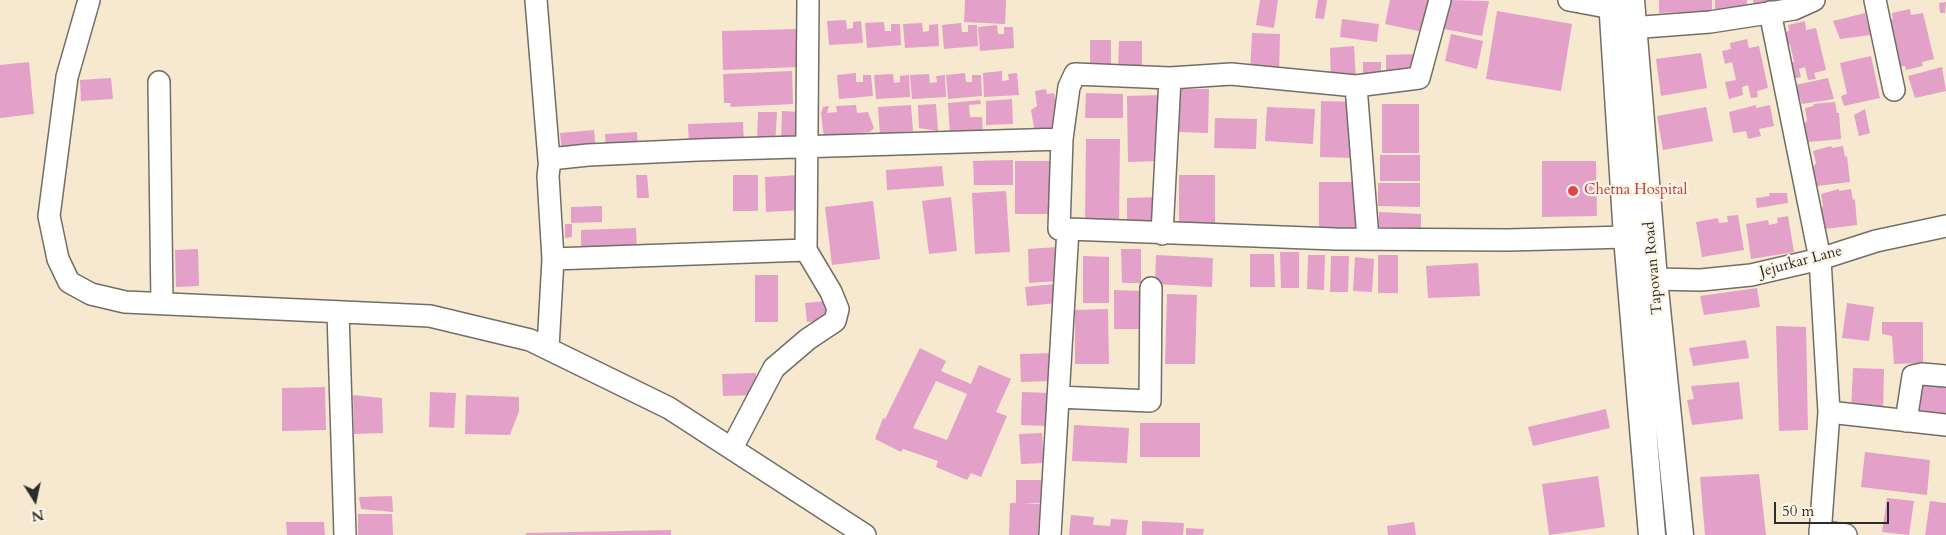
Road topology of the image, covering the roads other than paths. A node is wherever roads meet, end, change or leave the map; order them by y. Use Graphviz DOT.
graph roads {
  1 [pos="90,0"];
  2 [pos="536,0"];
  3 [pos="808,0"];
  4 [pos="1440,0"];
  5 [pos="1569,0"];
  6 [pos="1814,0"];
  7 [pos="1875,0"];
  8 [pos="1770,12"];
  9 [pos="1620,13"];
  10 [pos="1170,78"];
  11 [pos="159,82"];
  12 [pos="1356,86"];
  13 [pos="1894,90"];
  14 [pos="1062,139"];
  15 [pos="808,146"];
  16 [pos="549,160"];
  17 [pos="1946,226"];
  18 [pos="1068,229"];
  19 [pos="1162,234"];
  20 [pos="1627,237"];
  21 [pos="1368,239"];
  22 [pos="806,250"];
  23 [pos="553,259"];
  24 [pos="1820,259"];
  25 [pos="1654,279"];
  26 [pos="1151,288"];
  27 [pos="162,304"];
  28 [pos="338,312"];
  29 [pos="548,348"];
  30 [pos="1946,376"];
  31 [pos="1058,397"];
  32 [pos="1830,412"];
  33 [pos="1906,417"];
  34 [pos="1946,418"];
  35 [pos="1946,425"];
  36 [pos="732,448"];
  37 [pos="1820,533"];
  38 [pos="345,535"];
  39 [pos="865,535"];
  40 [pos="1050,535"];
  41 [pos="1652,535"];
  42 [pos="1680,535"];
  43 [pos="1846,535"];
  1 -- 27 [label="street"];
  2 -- 16 [label="street"];
  3 -- 15 [label="street"];
  4 -- 12 [label="street"];
  5 -- 9 [label="street"];
  6 -- 8 [label="street"];
  7 -- 13 [label="street"];
  8 -- 9 [label="street"];
  8 -- 24 [label="street"];
  9 -- 20 [label="main road"];
  9 -- 25 [label="main road, Tapovan Road"];
  10 -- 12 [label="street"];
  10 -- 14 [label="street"];
  10 -- 19 [label="street"];
  11 -- 27 [label="street"];
  12 -- 21 [label="street"];
  14 -- 15 [label="street"];
  14 -- 18 [label="street"];
  15 -- 16 [label="street"];
  15 -- 22 [label="street"];
  16 -- 23 [label="street"];
  17 -- 24 [label="street, Jejurkar Lane"];
  18 -- 19 [label="street"];
  18 -- 31 [label="street"];
  19 -- 21 [label="street"];
  20 -- 21 [label="street"];
  20 -- 41 [label="main road"];
  22 -- 23 [label="street"];
  22 -- 36 [label="street"];
  23 -- 29 [label="street"];
  24 -- 25 [label="street, Jejurkar Lane"];
  24 -- 32 [label="street"];
  25 -- 42 [label="main road, Tapovan Road"];
  26 -- 31 [label="street"];
  27 -- 28 [label="street"];
  28 -- 29 [label="street"];
  28 -- 38 [label="street"];
  29 -- 36 [label="street"];
  30 -- 33 [label="street"];
  31 -- 40 [label="street"];
  32 -- 33 [label="street"];
  32 -- 37 [label="street"];
  33 -- 34 [label="street"];
  33 -- 35 [label="street"];
  36 -- 39 [label="street"];
  37 -- 43 [label="street"];
}
